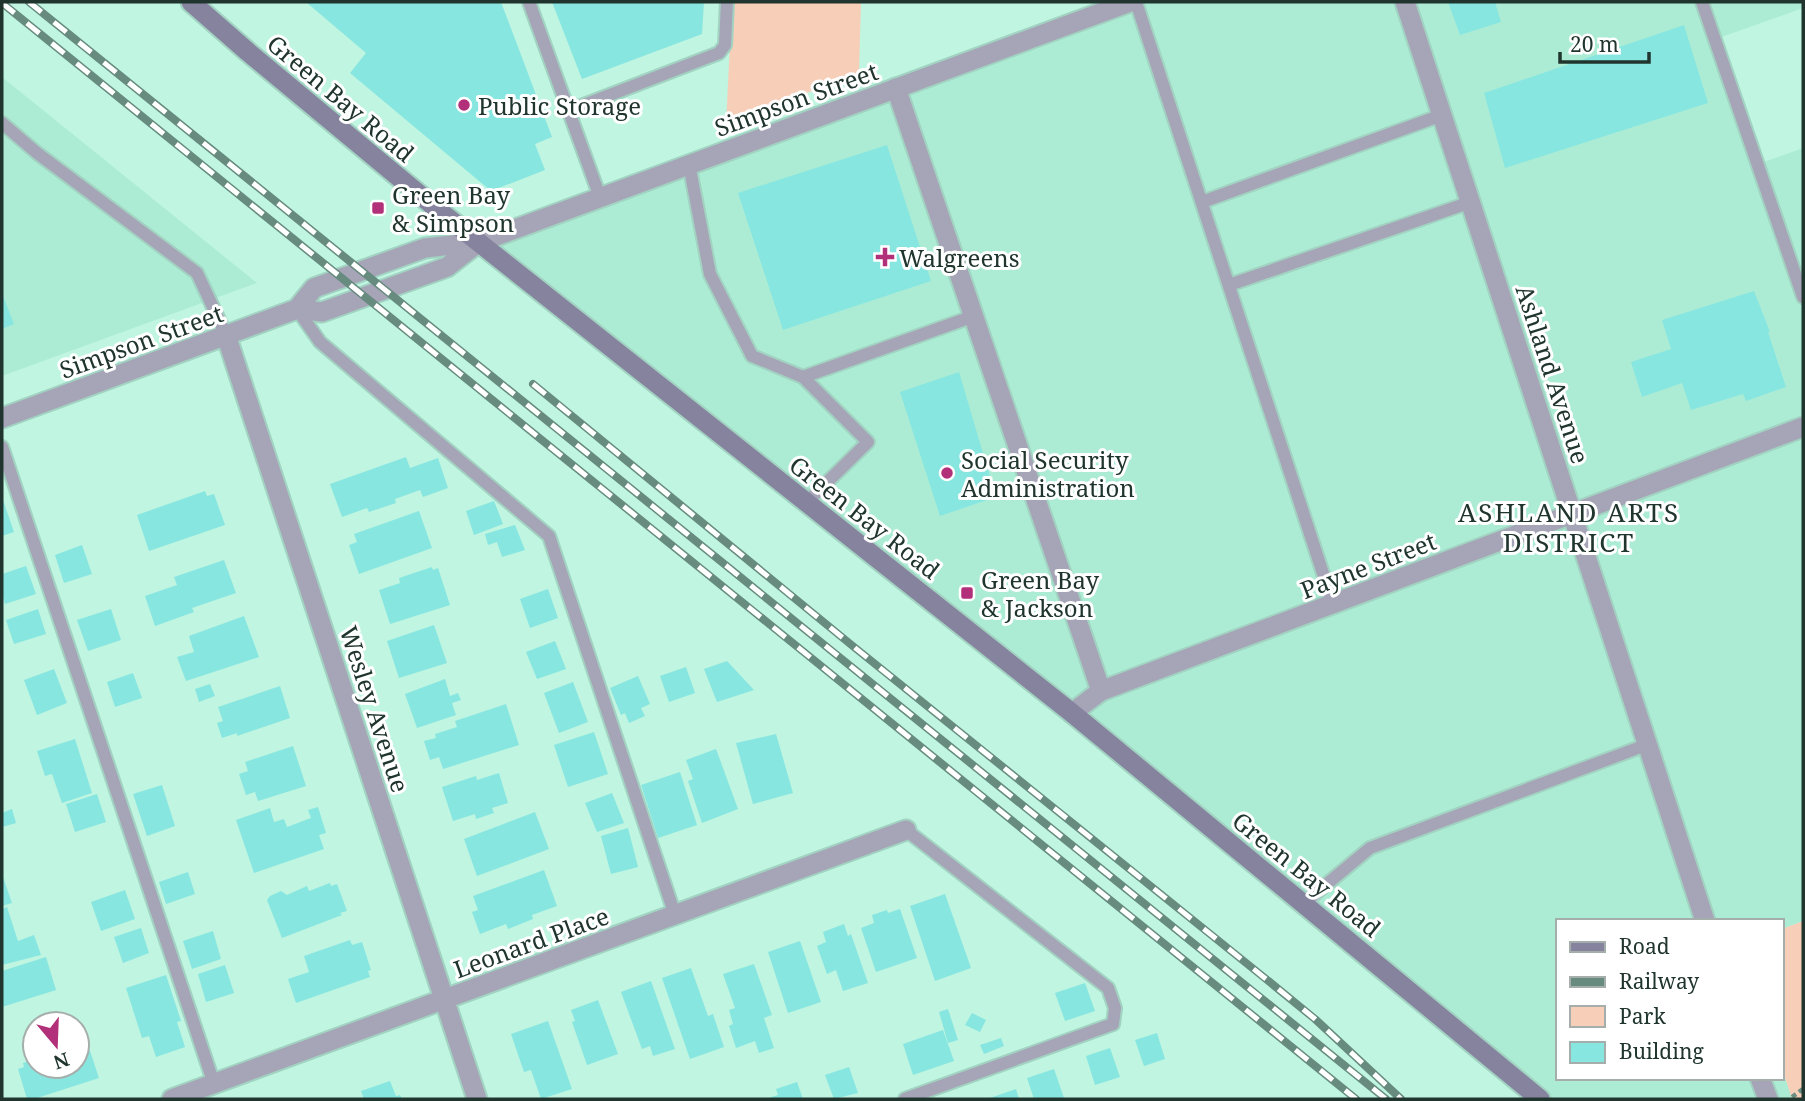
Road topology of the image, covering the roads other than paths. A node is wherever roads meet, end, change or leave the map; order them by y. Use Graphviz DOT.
graph roads {
  1 [pos="191,2"];
  2 [pos="529,2"];
  3 [pos="727,2"];
  4 [pos="1130,2"];
  5 [pos="1136,2"];
  6 [pos="1405,2"];
  7 [pos="1702,2"];
  8 [pos="896,88"];
  9 [pos="568,111"];
  10 [pos="1442,115"];
  11 [pos="2,123"];
  12 [pos="690,164"];
  13 [pos="600,197"];
  14 [pos="1202,202"];
  15 [pos="1471,202"];
  16 [pos="480,242"];
  17 [pos="1229,285"];
  18 [pos="1803,297"];
  19 [pos="297,309"];
  20 [pos="974,316"];
  21 [pos="226,335"];
  22 [pos="803,377"];
  23 [pos="2,418"];
  24 [pos="1803,427"];
  25 [pos="2,447"];
  26 [pos="807,502"];
  27 [pos="1572,514"];
  28 [pos="1333,604"];
  29 [pos="1101,691"];
  30 [pos="1072,713"];
  31 [pos="1646,745"];
  32 [pos="906,830"];
  33 [pos="1304,904"];
  34 [pos="675,915"];
  35 [pos="1704,919"];
  36 [pos="444,999"];
  37 [pos="1761,1080"];
  38 [pos="214,1084"];
  39 [pos="172,1099"];
  40 [pos="477,1099"];
  41 [pos="905,1099"];
  42 [pos="1540,1099"];
  43 [pos="1768,1099"];
  1 -- 16 [label="main road, Green Bay Road"];
  2 -- 9 [label="lane"];
  3 -- 9 [label="lane"];
  4 -- 8 [label="street, Simpson Street"];
  5 -- 14 [label="lane"];
  6 -- 10 [label="street, Ashland Avenue"];
  7 -- 18 [label="lane"];
  8 -- 12 [label="street, Simpson Street"];
  8 -- 20 [label="street"];
  9 -- 13 [label="lane"];
  10 -- 14 [label="lane"];
  10 -- 15 [label="street, Ashland Avenue"];
  11 -- 21 [label="lane"];
  12 -- 13 [label="street, Simpson Street"];
  12 -- 22 [label="lane"];
  13 -- 16 [label="street, Simpson Street"];
  14 -- 17 [label="lane"];
  15 -- 17 [label="lane"];
  15 -- 27 [label="street, Ashland Avenue"];
  16 -- 19 [label="street, Simpson Street"];
  16 -- 26 [label="main road, Green Bay Road"];
  17 -- 28 [label="lane"];
  19 -- 21 [label="street, Simpson Street"];
  19 -- 34 [label="lane"];
  20 -- 22 [label="lane"];
  20 -- 29 [label="street"];
  21 -- 23 [label="street, Simpson Street"];
  21 -- 36 [label="street, Wesley Avenue"];
  22 -- 26 [label="lane"];
  24 -- 27 [label="street, Payne Street"];
  25 -- 38 [label="lane"];
  26 -- 30 [label="main road, Green Bay Road"];
  27 -- 28 [label="street, Payne Street"];
  27 -- 31 [label="street, Ashland Avenue"];
  28 -- 29 [label="street, Payne Street"];
  29 -- 30 [label="street, Payne Street"];
  30 -- 33 [label="main road, Green Bay Road"];
  31 -- 33 [label="lane"];
  31 -- 35 [label="street, Ashland Avenue"];
  32 -- 34 [label="street, Leonard Place"];
  32 -- 41 [label="lane"];
  33 -- 42 [label="main road, Green Bay Road"];
  34 -- 36 [label="street, Leonard Place"];
  36 -- 38 [label="street, Leonard Place"];
  36 -- 40 [label="street, Wesley Avenue"];
  37 -- 43 [label="street"];
  38 -- 39 [label="street, Leonard Place"];
}
